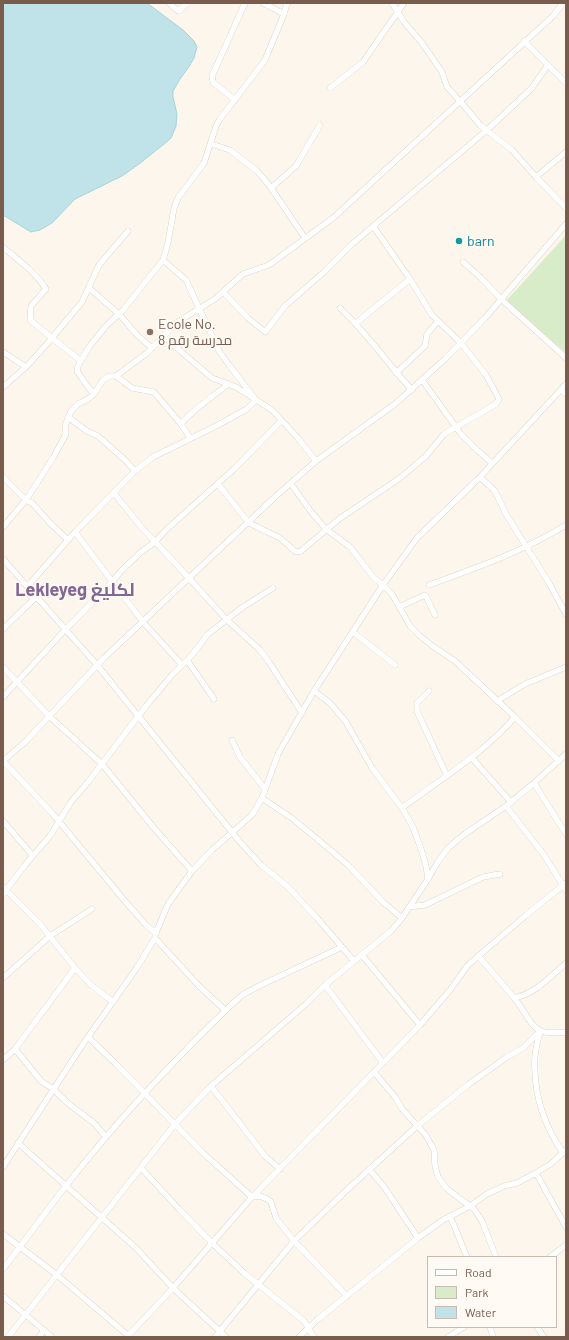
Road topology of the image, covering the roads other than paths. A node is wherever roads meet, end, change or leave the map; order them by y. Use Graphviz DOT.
graph roads {
  1 [pos="169,3"];
  2 [pos="188,3"];
  3 [pos="245,3"];
  4 [pos="263,3"];
  5 [pos="287,3"];
  6 [pos="392,3"];
  7 [pos="404,3"];
  8 [pos="563,3"];
  9 [pos="398,11"];
  10 [pos="284,14"];
  11 [pos="524,41"];
  12 [pos="548,65"];
  13 [pos="565,79"];
  14 [pos="330,88"];
  15 [pos="235,100"];
  16 [pos="460,101"];
  17 [pos="320,125"];
  18 [pos="487,130"];
  19 [pos="210,144"];
  20 [pos="566,152"];
  21 [pos="536,177"];
  22 [pos="271,188"];
  23 [pos="566,208"];
  24 [pos="566,224"];
  25 [pos="373,226"];
  26 [pos="128,231"];
  27 [pos="305,238"];
  28 [pos="3,247"];
  29 [pos="163,260"];
  30 [pos="463,262"];
  31 [pos="410,279"];
  32 [pos="89,288"];
  33 [pos="223,292"];
  34 [pos="501,299"];
  35 [pos="199,308"];
  36 [pos="340,308"];
  37 [pos="119,314"];
  38 [pos="438,321"];
  39 [pos="356,323"];
  40 [pos="164,337"];
  41 [pos="52,338"];
  42 [pos="460,343"];
  43 [pos="152,348"];
  44 [pos="3,352"];
  45 [pos="566,358"];
  46 [pos="81,361"];
  47 [pos="26,367"];
  48 [pos="396,373"];
  49 [pos="116,376"];
  50 [pos="422,380"];
  51 [pos="228,384"];
  52 [pos="566,384"];
  53 [pos="3,387"];
  54 [pos="412,390"];
  55 [pos="561,390"];
  56 [pos="94,394"];
  57 [pos="566,394"];
  58 [pos="256,400"];
  59 [pos="68,417"];
  60 [pos="281,421"];
  61 [pos="181,424"];
  62 [pos="456,428"];
  63 [pos="190,438"];
  64 [pos="316,461"];
  65 [pos="492,463"];
  66 [pos="135,471"];
  67 [pos="3,477"];
  68 [pos="480,477"];
  69 [pos="218,484"];
  70 [pos="291,484"];
  71 [pos="114,493"];
  72 [pos="26,500"];
  73 [pos="249,523"];
  74 [pos="566,525"];
  75 [pos="3,527"];
  76 [pos="326,530"];
  77 [pos="75,532"];
  78 [pos="68,540"];
  79 [pos="155,542"];
  80 [pos="526,547"];
  81 [pos="3,559"];
  82 [pos="189,578"];
  83 [pos="112,582"];
  84 [pos="384,585"];
  85 [pos="430,585"];
  86 [pos="27,587"];
  87 [pos="273,588"];
  88 [pos="36,597"];
  89 [pos="399,607"];
  90 [pos="566,614"];
  91 [pos="435,616"];
  92 [pos="227,620"];
  93 [pos="143,622"];
  94 [pos="3,630"];
  95 [pos="65,630"];
  96 [pos="353,632"];
  97 [pos="184,662"];
  98 [pos="98,665"];
  99 [pos="395,665"];
  100 [pos="566,667"];
  101 [pos="3,668"];
  102 [pos="17,682"];
  103 [pos="314,691"];
  104 [pos="429,691"];
  105 [pos="3,697"];
  106 [pos="214,699"];
  107 [pos="497,701"];
  108 [pos="302,713"];
  109 [pos="49,716"];
  110 [pos="139,716"];
  111 [pos="515,717"];
  112 [pos="232,740"];
  113 [pos="566,754"];
  114 [pos="472,758"];
  115 [pos="3,761"];
  116 [pos="559,761"];
  117 [pos="102,764"];
  118 [pos="447,776"];
  119 [pos="534,783"];
  120 [pos="265,789"];
  121 [pos="262,798"];
  122 [pos="508,803"];
  123 [pos="402,808"];
  124 [pos="3,821"];
  125 [pos="58,821"];
  126 [pos="233,832"];
  127 [pos="566,834"];
  128 [pos="33,856"];
  129 [pos="192,871"];
  130 [pos="500,874"];
  131 [pos="428,879"];
  132 [pos="565,887"];
  133 [pos="4,890"];
  134 [pos="409,907"];
  135 [pos="92,909"];
  136 [pos="402,918"];
  137 [pos="50,936"];
  138 [pos="155,936"];
  139 [pos="342,947"];
  140 [pos="362,955"];
  141 [pos="478,956"];
  142 [pos="354,961"];
  143 [pos="566,963"];
  144 [pos="75,968"];
  145 [pos="4,975"];
  146 [pos="325,986"];
  147 [pos="514,998"];
  148 [pos="113,1002"];
  149 [pos="226,1010"];
  150 [pos="420,1025"];
  151 [pos="540,1031"];
  152 [pos="566,1032"];
  153 [pos="88,1037"];
  154 [pos="15,1049"];
  155 [pos="3,1060"];
  156 [pos="383,1063"];
  157 [pos="374,1072"];
  158 [pos="211,1086"];
  159 [pos="53,1089"];
  160 [pos="145,1093"];
  161 [pos="175,1124"];
  162 [pos="417,1126"];
  163 [pos="106,1137"];
  164 [pos="18,1143"];
  165 [pos="564,1152"];
  166 [pos="3,1167"];
  167 [pos="141,1168"];
  168 [pos="280,1169"];
  169 [pos="369,1169"];
  170 [pos="536,1173"];
  171 [pos="66,1186"];
  172 [pos="252,1197"];
  173 [pos="470,1206"];
  174 [pos="450,1216"];
  175 [pos="101,1218"];
  176 [pos="566,1227"];
  177 [pos="3,1234"];
  178 [pos="418,1238"];
  179 [pos="294,1242"];
  180 [pos="212,1243"];
  181 [pos="566,1245"];
  182 [pos="20,1248"];
  183 [pos="466,1256"];
  184 [pos="496,1256"];
  185 [pos="551,1256"];
  186 [pos="4,1267"];
  187 [pos="57,1275"];
  188 [pos="258,1284"];
  189 [pos="173,1288"];
  190 [pos="3,1296"];
  191 [pos="347,1296"];
  192 [pos="26,1314"];
  193 [pos="462,1328"];
  194 [pos="538,1328"];
  195 [pos="308,1329"];
  196 [pos="44,1330"];
  197 [pos="219,1331"];
  198 [pos="128,1336"];
  199 [pos="8,1337"];
  200 [pos="39,1337"];
  201 [pos="52,1337"];
  202 [pos="215,1337"];
  203 [pos="226,1337"];
  204 [pos="299,1337"];
  205 [pos="314,1337"];
  206 [pos="448,1337"];
  207 [pos="544,1337"];
  1 -- 2 [label="street"];
  3 -- 15 [label="street"];
  4 -- 10 [label="street"];
  5 -- 10 [label="street"];
  6 -- 9 [label="street"];
  7 -- 9 [label="street"];
  8 -- 11 [label="street"];
  9 -- 14 [label="street"];
  9 -- 16 [label="street"];
  10 -- 15 [label="street"];
  11 -- 12 [label="street"];
  11 -- 16 [label="street"];
  12 -- 13 [label="street"];
  12 -- 18 [label="street"];
  15 -- 19 [label="street"];
  16 -- 18 [label="street"];
  16 -- 27 [label="street"];
  17 -- 22 [label="street"];
  18 -- 21 [label="street"];
  18 -- 25 [label="street"];
  19 -- 22 [label="street"];
  19 -- 29 [label="street"];
  20 -- 21 [label="street"];
  21 -- 23 [label="street"];
  22 -- 27 [label="street"];
  24 -- 34 [label="street"];
  25 -- 31 [label="street"];
  25 -- 33 [label="street"];
  26 -- 32 [label="street"];
  27 -- 33 [label="street"];
  28 -- 41 [label="street"];
  29 -- 35 [label="street"];
  29 -- 37 [label="street"];
  30 -- 34 [label="street"];
  31 -- 38 [label="street"];
  31 -- 39 [label="street"];
  32 -- 37 [label="street"];
  32 -- 41 [label="street"];
  33 -- 35 [label="street"];
  34 -- 42 [label="street"];
  34 -- 45 [label="street"];
  35 -- 40 [label="street"];
  35 -- 58 [label="street"];
  36 -- 39 [label="street"];
  37 -- 43 [label="street"];
  37 -- 46 [label="street"];
  38 -- 42 [label="street"];
  38 -- 48 [label="street"];
  39 -- 48 [label="street"];
  40 -- 43 [label="street"];
  40 -- 51 [label="street"];
  41 -- 46 [label="street"];
  41 -- 47 [label="street"];
  42 -- 50 [label="street"];
  42 -- 62 [label="street"];
  43 -- 49 [label="street"];
  44 -- 47 [label="street"];
  46 -- 56 [label="street"];
  47 -- 53 [label="street"];
  48 -- 54 [label="street"];
  49 -- 56 [label="street"];
  49 -- 61 [label="street"];
  50 -- 54 [label="street"];
  50 -- 62 [label="street"];
  51 -- 58 [label="street"];
  51 -- 61 [label="street"];
  52 -- 55 [label="street"];
  54 -- 64 [label="street"];
  55 -- 57 [label="street"];
  55 -- 65 [label="street"];
  56 -- 59 [label="street"];
  58 -- 60 [label="street"];
  58 -- 63 [label="street"];
  59 -- 66 [label="street"];
  59 -- 72 [label="street"];
  60 -- 64 [label="street"];
  60 -- 69 [label="street"];
  61 -- 63 [label="street"];
  62 -- 65 [label="street"];
  62 -- 76 [label="street"];
  63 -- 66 [label="street"];
  64 -- 70 [label="street"];
  65 -- 68 [label="street"];
  66 -- 71 [label="street"];
  67 -- 72 [label="street"];
  68 -- 80 [label="street"];
  68 -- 84 [label="street"];
  69 -- 73 [label="street"];
  69 -- 79 [label="street"];
  70 -- 73 [label="street"];
  70 -- 76 [label="street"];
  71 -- 77 [label="street"];
  71 -- 79 [label="street"];
  72 -- 75 [label="street"];
  72 -- 78 [label="street"];
  73 -- 76 [label="street"];
  73 -- 82 [label="street"];
  74 -- 80 [label="street"];
  76 -- 84 [label="street"];
  77 -- 78 [label="street"];
  77 -- 83 [label="street"];
  78 -- 86 [label="street"];
  79 -- 82 [label="street"];
  79 -- 83 [label="street"];
  80 -- 85 [label="street"];
  80 -- 90 [label="street"];
  81 -- 86 [label="street"];
  82 -- 92 [label="street"];
  82 -- 93 [label="street"];
  83 -- 93 [label="street"];
  83 -- 95 [label="street"];
  84 -- 89 [label="street"];
  84 -- 96 [label="street"];
  86 -- 88 [label="street"];
  87 -- 92 [label="street"];
  88 -- 94 [label="street"];
  88 -- 95 [label="street"];
  89 -- 91 [label="street"];
  89 -- 107 [label="street"];
  92 -- 97 [label="street"];
  92 -- 108 [label="street"];
  93 -- 97 [label="street"];
  93 -- 98 [label="street"];
  95 -- 98 [label="street"];
  95 -- 102 [label="street"];
  96 -- 99 [label="street"];
  96 -- 103 [label="street"];
  97 -- 106 [label="street"];
  97 -- 110 [label="street"];
  98 -- 109 [label="street"];
  98 -- 110 [label="street"];
  100 -- 107 [label="street"];
  101 -- 102 [label="street"];
  102 -- 105 [label="street"];
  102 -- 109 [label="street"];
  103 -- 108 [label="street"];
  103 -- 123 [label="street"];
  104 -- 118 [label="street"];
  107 -- 111 [label="street"];
  108 -- 120 [label="street"];
  109 -- 115 [label="street"];
  109 -- 117 [label="street"];
  110 -- 117 [label="street"];
  110 -- 126 [label="street"];
  111 -- 114 [label="street"];
  111 -- 116 [label="street"];
  112 -- 120 [label="street"];
  113 -- 116 [label="street"];
  114 -- 118 [label="street"];
  114 -- 122 [label="street"];
  115 -- 125 [label="street"];
  116 -- 119 [label="street"];
  117 -- 125 [label="street"];
  117 -- 129 [label="street"];
  118 -- 123 [label="street"];
  119 -- 122 [label="street"];
  119 -- 127 [label="street"];
  120 -- 121 [label="street"];
  121 -- 126 [label="street"];
  121 -- 136 [label="street"];
  122 -- 131 [label="street"];
  122 -- 132 [label="street"];
  123 -- 131 [label="street"];
  124 -- 128 [label="street"];
  125 -- 128 [label="street"];
  125 -- 138 [label="street"];
  126 -- 129 [label="street"];
  126 -- 139 [label="street"];
  128 -- 133 [label="street"];
  129 -- 138 [label="street"];
  130 -- 134 [label="street"];
  131 -- 134 [label="street"];
  132 -- 141 [label="street"];
  133 -- 137 [label="street"];
  134 -- 136 [label="street"];
  135 -- 137 [label="street"];
  136 -- 140 [label="street"];
  137 -- 144 [label="street"];
  137 -- 145 [label="street"];
  138 -- 148 [label="street"];
  138 -- 149 [label="street"];
  139 -- 142 [label="street"];
  139 -- 149 [label="street"];
  140 -- 142 [label="street"];
  140 -- 150 [label="street"];
  141 -- 147 [label="street"];
  141 -- 150 [label="street"];
  142 -- 146 [label="street"];
  143 -- 147 [label="street"];
  144 -- 148 [label="street"];
  144 -- 154 [label="street"];
  146 -- 156 [label="street"];
  146 -- 158 [label="street"];
  147 -- 151 [label="street"];
  148 -- 153 [label="street"];
  149 -- 160 [label="street"];
  150 -- 156 [label="street"];
  151 -- 152 [label="street"];
  151 -- 162 [label="street"];
  151 -- 165 [label="street"];
  153 -- 159 [label="street"];
  153 -- 160 [label="street"];
  154 -- 155 [label="street"];
  154 -- 159 [label="street"];
  156 -- 157 [label="street"];
  157 -- 162 [label="street"];
  157 -- 168 [label="street"];
  158 -- 161 [label="street"];
  158 -- 168 [label="street"];
  159 -- 163 [label="street"];
  159 -- 164 [label="street"];
  160 -- 161 [label="street"];
  160 -- 163 [label="street"];
  161 -- 167 [label="street"];
  161 -- 172 [label="street"];
  162 -- 169 [label="street"];
  162 -- 173 [label="street"];
  163 -- 171 [label="street"];
  164 -- 166 [label="street"];
  164 -- 171 [label="street"];
  165 -- 170 [label="street"];
  167 -- 175 [label="street"];
  167 -- 180 [label="street"];
  168 -- 172 [label="street"];
  169 -- 178 [label="street"];
  169 -- 179 [label="street"];
  170 -- 173 [label="street"];
  170 -- 176 [label="street"];
  171 -- 175 [label="street"];
  171 -- 182 [label="street"];
  172 -- 179 [label="street"];
  172 -- 180 [label="street"];
  173 -- 174 [label="street"];
  173 -- 184 [label="street"];
  174 -- 178 [label="street"];
  174 -- 183 [label="street"];
  175 -- 187 [label="street"];
  175 -- 189 [label="street"];
  177 -- 182 [label="street"];
  178 -- 191 [label="street"];
  179 -- 188 [label="street"];
  179 -- 191 [label="street"];
  180 -- 188 [label="street"];
  180 -- 189 [label="street"];
  181 -- 185 [label="street"];
  182 -- 186 [label="street"];
  182 -- 187 [label="street"];
  187 -- 192 [label="street"];
  187 -- 198 [label="street"];
  188 -- 195 [label="street"];
  188 -- 197 [label="street"];
  189 -- 197 [label="street"];
  189 -- 198 [label="street"];
  190 -- 192 [label="street"];
  191 -- 195 [label="street"];
  192 -- 196 [label="street"];
  192 -- 199 [label="street"];
  193 -- 206 [label="street"];
  194 -- 207 [label="street"];
  195 -- 204 [label="street"];
  195 -- 205 [label="street"];
  196 -- 200 [label="street"];
  196 -- 201 [label="street"];
  197 -- 202 [label="street"];
  197 -- 203 [label="street"];
}
